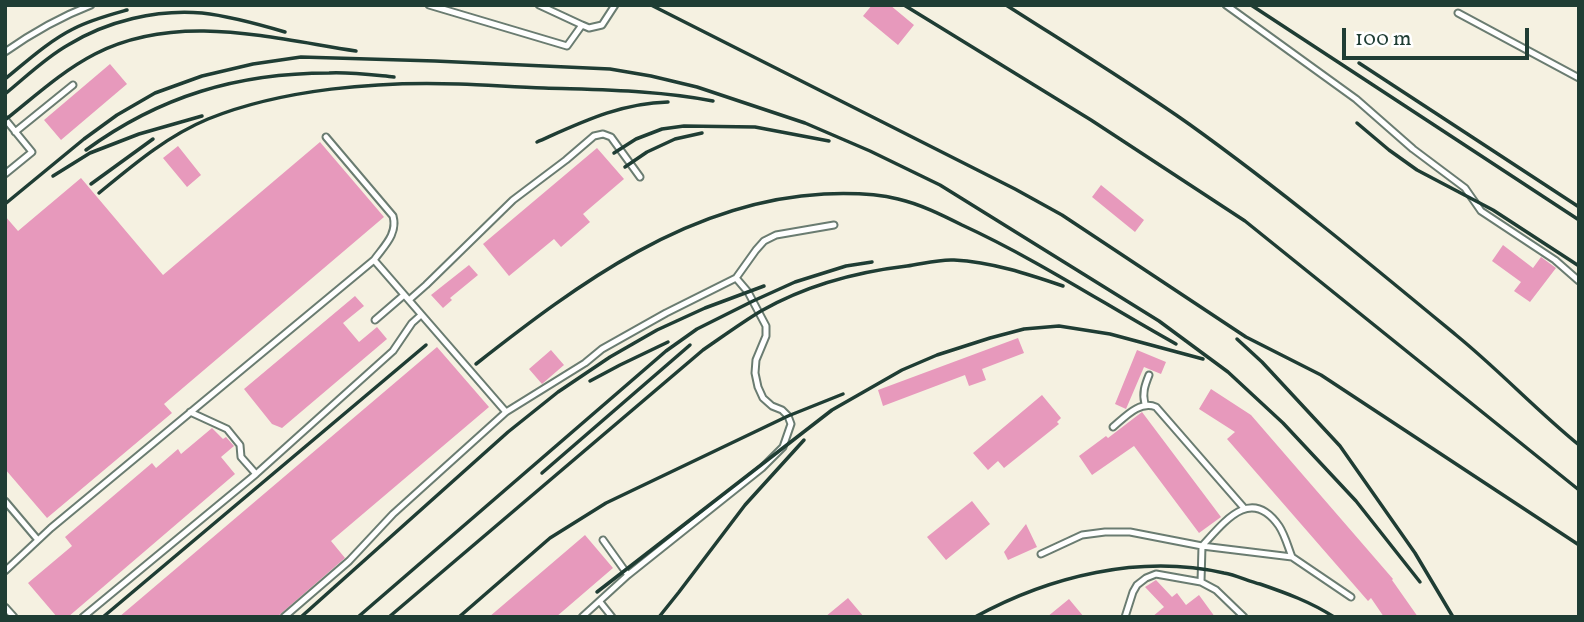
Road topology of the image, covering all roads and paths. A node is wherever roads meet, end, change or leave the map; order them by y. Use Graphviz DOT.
graph roads {
  1 [pos="90,5"];
  2 [pos="429,5"];
  3 [pos="539,5"];
  4 [pos="615,5"];
  5 [pos="1226,5"];
  6 [pos="1458,13"];
  7 [pos="582,25"];
  8 [pos="5,51"];
  9 [pos="1579,78"];
  10 [pos="73,85"];
  11 [pos="5,119"];
  12 [pos="15,132"];
  13 [pos="326,137"];
  14 [pos="5,174"];
  15 [pos="640,177"];
  16 [pos="834,225"];
  17 [pos="374,260"];
  18 [pos="736,278"];
  19 [pos="1579,281"];
  20 [pos="407,298"];
  21 [pos="421,315"];
  22 [pos="375,320"];
  23 [pos="1149,374"];
  24 [pos="1145,404"];
  25 [pos="190,412"];
  26 [pos="506,412"];
  27 [pos="1113,427"];
  28 [pos="256,474"];
  29 [pos="5,501"];
  30 [pos="1244,508"];
  31 [pos="38,540"];
  32 [pos="603,540"];
  33 [pos="1202,546"];
  34 [pos="1041,554"];
  35 [pos="1292,557"];
  36 [pos="5,571"];
  37 [pos="628,575"];
  38 [pos="1201,582"];
  39 [pos="1351,597"];
  40 [pos="600,602"];
  41 [pos="5,607"];
  42 [pos="14,617"];
  43 [pos="83,617"];
  44 [pos="284,617"];
  45 [pos="582,617"];
  46 [pos="612,617"];
  47 [pos="1125,617"];
  48 [pos="1244,617"];
  1 -- 8 [label="lane"];
  2 -- 7 [label="lane"];
  3 -- 7 [label="lane"];
  4 -- 7 [label="lane"];
  5 -- 19 [label="lane"];
  6 -- 9 [label="lane"];
  10 -- 12 [label="lane"];
  11 -- 12 [label="lane"];
  12 -- 14 [label="lane"];
  13 -- 17 [label="lane"];
  15 -- 20 [label="lane"];
  16 -- 18 [label="lane"];
  17 -- 20 [label="lane"];
  17 -- 25 [label="lane"];
  18 -- 26 [label="lane"];
  18 -- 37 [label="lane"];
  20 -- 21 [label="lane"];
  20 -- 22 [label="lane"];
  21 -- 26 [label="lane"];
  21 -- 28 [label="lane"];
  23 -- 24 [label="lane"];
  24 -- 27 [label="lane"];
  24 -- 30 [label="lane"];
  25 -- 28 [label="lane"];
  25 -- 31 [label="lane"];
  26 -- 44 [label="lane"];
  28 -- 43 [label="lane"];
  29 -- 31 [label="lane"];
  30 -- 33 [label="lane"];
  30 -- 35 [label="lane"];
  31 -- 36 [label="lane"];
  32 -- 37 [label="lane"];
  33 -- 34 [label="lane"];
  33 -- 35 [label="lane"];
  33 -- 38 [label="lane"];
  35 -- 39 [label="lane"];
  37 -- 40 [label="lane"];
  38 -- 47 [label="lane"];
  38 -- 48 [label="lane"];
  40 -- 45 [label="lane"];
  40 -- 46 [label="lane"];
  41 -- 42 [label="lane"];
}
